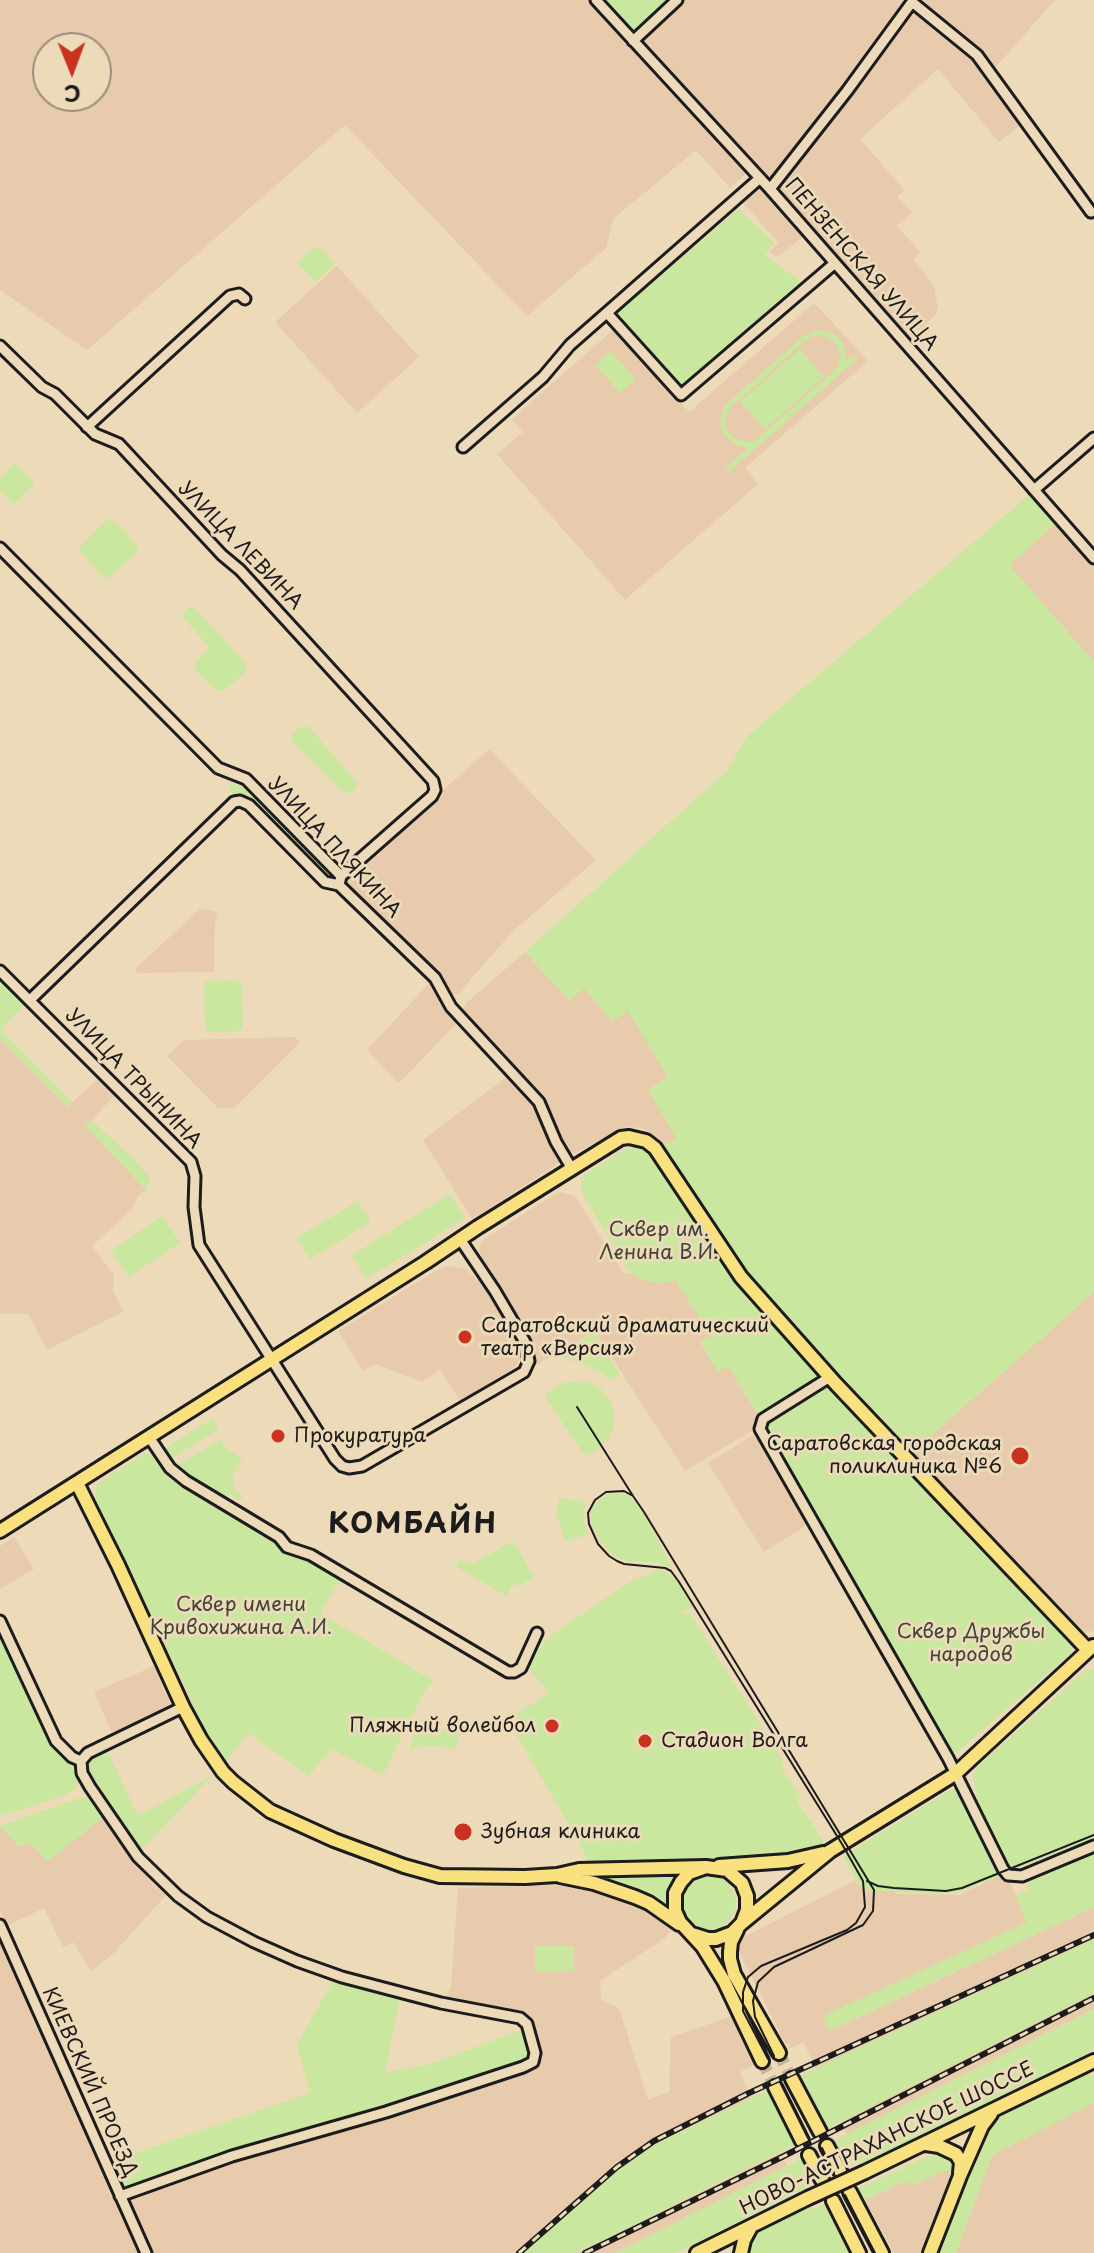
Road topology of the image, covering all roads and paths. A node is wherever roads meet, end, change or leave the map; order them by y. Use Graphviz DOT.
graph roads {
  1 [pos="596,0"];
  2 [pos="677,0"];
  3 [pos="633,41"];
  4 [pos="760,178"];
  5 [pos="770,189"];
  6 [pos="1091,212"];
  7 [pos="835,263"];
  8 [pos="245,299"];
  9 [pos="607,313"];
  10 [pos="0,346"];
  11 [pos="87,427"];
  12 [pos="1094,438"];
  13 [pos="463,447"];
  14 [pos="1034,490"];
  15 [pos="0,548"];
  16 [pos="1094,558"];
  17 [pos="340,880"];
  18 [pos="0,971"];
  19 [pos="30,1000"];
  20 [pos="572,1169"];
  21 [pos="460,1239"];
  22 [pos="272,1360"];
  23 [pos="830,1377"];
  24 [pos="149,1437"];
  25 [pos="77,1483"];
  26 [pos="0,1531"];
  27 [pos="0,1621"];
  28 [pos="537,1633"];
  29 [pos="1092,1651"];
  30 [pos="183,1707"];
  31 [pos="81,1761"];
  32 [pos="955,1774"];
  33 [pos="1094,1846"];
  34 [pos="830,1851"];
  35 [pos="710,1866"];
  36 [pos="557,1875"];
  37 [pos="0,1925"];
  38 [pos="740,1925"];
  39 [pos="688,1931"];
  40 [pos="779,2053"];
  41 [pos="762,2061"];
  42 [pos="1094,2061"];
  43 [pos="792,2079"];
  44 [pos="775,2087"];
  45 [pos="993,2111"];
  46 [pos="820,2132"];
  47 [pos="802,2141"];
  48 [pos="924,2144"];
  49 [pos="827,2146"];
  50 [pos="809,2155"];
  51 [pos="840,2171"];
  52 [pos="960,2176"];
  53 [pos="822,2180"];
  54 [pos="850,2192"];
  55 [pos="120,2196"];
  56 [pos="833,2201"];
  57 [pos="751,2227"];
  58 [pos="146,2253"];
  59 [pos="697,2253"];
  60 [pos="741,2253"];
  61 [pos="859,2253"];
  62 [pos="882,2253"];
  63 [pos="930,2253"];
  1 -- 3 [label="street, ПЕНЗЕНСКАЯ УЛИЦА"];
  2 -- 3 [label="street"];
  3 -- 4 [label="street, ПЕНЗЕНСКАЯ УЛИЦА"];
  4 -- 5 [label="street, ПЕНЗЕНСКАЯ УЛИЦА"];
  4 -- 9 [label="street"];
  5 -- 6 [label="street"];
  5 -- 7 [label="street, ПЕНЗЕНСКАЯ УЛИЦА"];
  7 -- 9 [label="street"];
  7 -- 14 [label="street, ПЕНЗЕНСКАЯ УЛИЦА"];
  8 -- 11 [label="street"];
  9 -- 13 [label="street"];
  10 -- 11 [label="street, УЛИЦА ЛЕВИНА"];
  11 -- 17 [label="street, УЛИЦА ЛЕВИНА"];
  12 -- 14 [label="street"];
  14 -- 16 [label="street, ПЕНЗЕНСКАЯ УЛИЦА"];
  15 -- 17 [label="street, УЛИЦА ПЛЯКИНА"];
  17 -- 19 [label="street"];
  17 -- 20 [label="street, УЛИЦА ПЛЯКИНА"];
  18 -- 19 [label="street, УЛИЦА ТРЫНИНА"];
  19 -- 22 [label="street, УЛИЦА ТРЫНИНА"];
  20 -- 21 [label="main road"];
  20 -- 23 [label="main road"];
  21 -- 22 [label="main road"];
  21 -- 22 [label="street, УЛИЦА ТРЫНИНА"];
  22 -- 24 [label="main road"];
  23 -- 29 [label="main road"];
  23 -- 32 [label="street"];
  24 -- 25 [label="main road"];
  24 -- 28 [label="street"];
  25 -- 26 [label="main road"];
  25 -- 30 [label="main road"];
  27 -- 31 [label="street"];
  29 -- 32 [label="main road"];
  30 -- 31 [label="street"];
  30 -- 36 [label="main road"];
  31 -- 55 [label="street"];
  32 -- 33 [label="street"];
  32 -- 34 [label="main road"];
  34 -- 35 [label="main road"];
  34 -- 38 [label="main road"];
  35 -- 36 [label="main road"];
  35 -- 38 [label="main road"];
  35 -- 39 [label="main road"];
  36 -- 39 [label="main road"];
  37 -- 55 [label="street, КИЕВСКИЙ ПРОЕЗД"];
  38 -- 39 [label="main road"];
  38 -- 40 [label="main road"];
  39 -- 41 [label="main road"];
  42 -- 45 [label="main road, НОВО-АСТРАХАНСКОЕ ШОССЕ"];
  43 -- 46 [label="main road"];
  44 -- 47 [label="main road"];
  45 -- 48 [label="main road, НОВО-АСТРАХАНСКОЕ ШОССЕ"];
  45 -- 52 [label="main road"];
  48 -- 52 [label="main road"];
  48 -- 57 [label="main road, НОВО-АСТРАХАНСКОЕ ШОССЕ, bridge"];
  49 -- 51 [label="main road"];
  50 -- 53 [label="main road"];
  52 -- 63 [label="main road"];
  54 -- 62 [label="main road"];
  55 -- 58 [label="street, КИЕВСКИЙ ПРОЕЗД"];
  56 -- 61 [label="main road"];
  57 -- 59 [label="main road, НОВО-АСТРАХАНСКОЕ ШОССЕ"];
  57 -- 60 [label="main road"];
}
